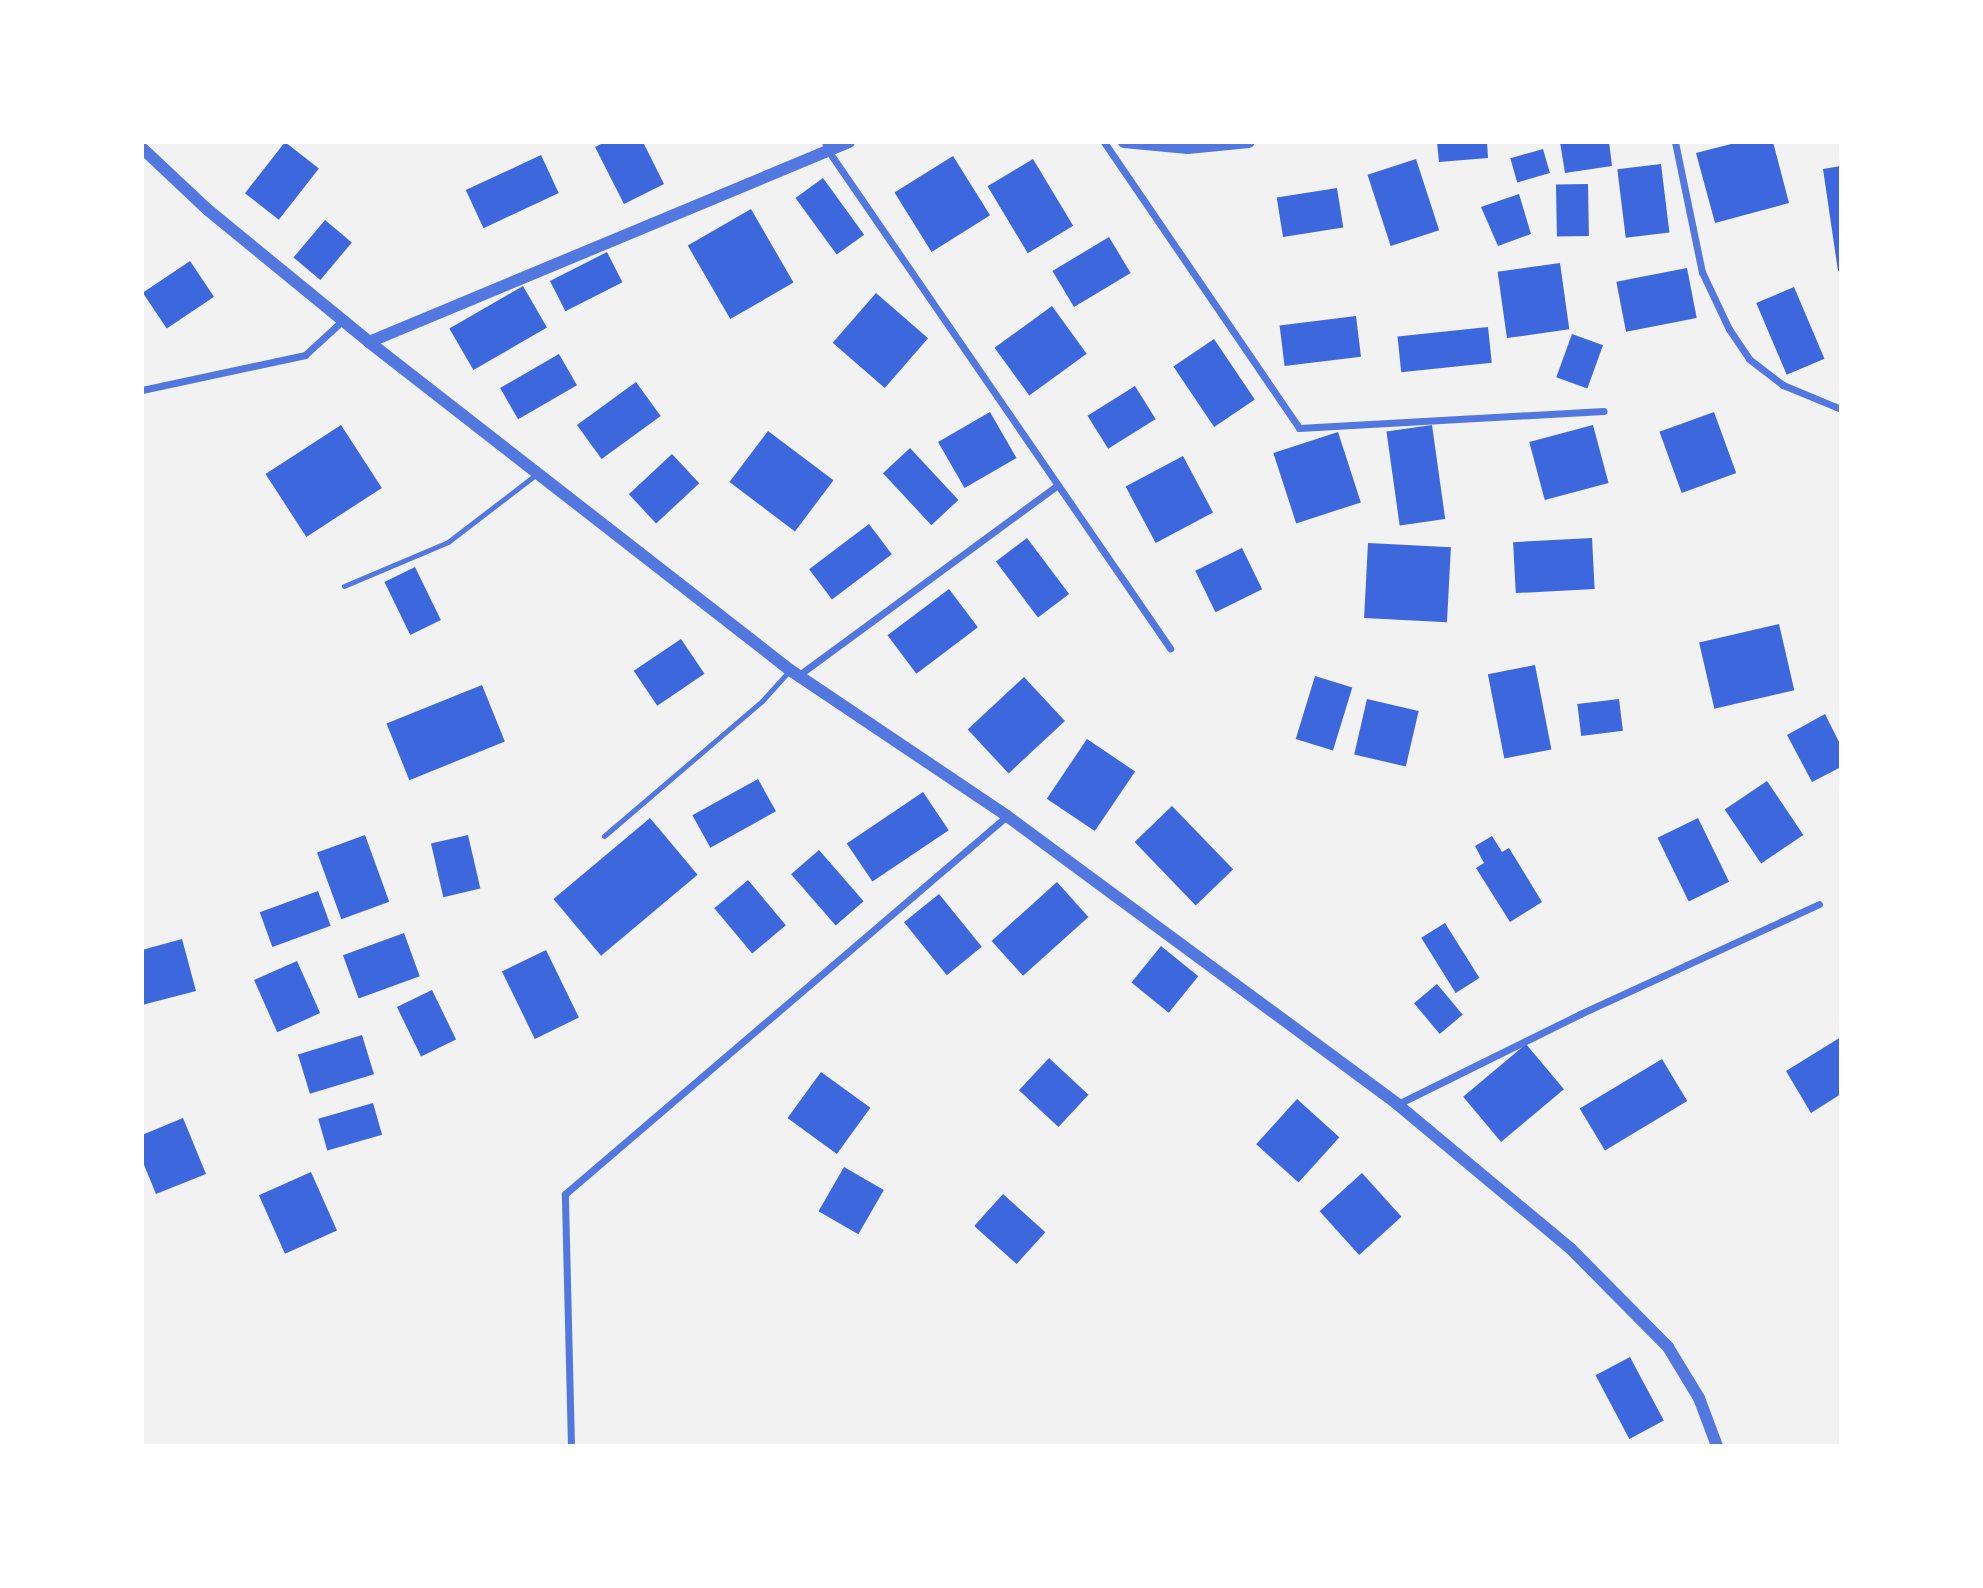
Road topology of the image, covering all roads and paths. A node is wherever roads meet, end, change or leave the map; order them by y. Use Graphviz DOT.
graph roads {
  1 [pos="849,142"];
  2 [pos="1104,142"];
  3 [pos="1124,142"];
  4 [pos="1249,142"];
  5 [pos="1675,142"];
  6 [pos="826,145"];
  7 [pos="142,148"];
  8 [pos="343,320"];
  9 [pos="369,342"];
  10 [pos="142,390"];
  11 [pos="1841,409"];
  12 [pos="1604,411"];
  13 [pos="538,473"];
  14 [pos="1058,485"];
  15 [pos="344,586"];
  16 [pos="1170,648"];
  17 [pos="794,673"];
  18 [pos="1007,816"];
  19 [pos="604,836"];
  20 [pos="1819,904"];
  21 [pos="1397,1104"];
  22 [pos="571,1446"];
  23 [pos="1717,1446"];
  1 -- 6 [label="street"];
  2 -- 12 [label="street"];
  3 -- 4 [label="street"];
  5 -- 11 [label="street"];
  6 -- 9 [label="street"];
  6 -- 14 [label="street"];
  7 -- 8 [label="street"];
  8 -- 9 [label="street"];
  8 -- 10 [label="street"];
  9 -- 13 [label="street"];
  13 -- 15 [label="lane"];
  13 -- 17 [label="street"];
  14 -- 16 [label="street"];
  14 -- 17 [label="street"];
  17 -- 18 [label="street"];
  17 -- 19 [label="lane"];
  18 -- 21 [label="street"];
  18 -- 22 [label="street"];
  20 -- 21 [label="street"];
  21 -- 23 [label="street"];
}
